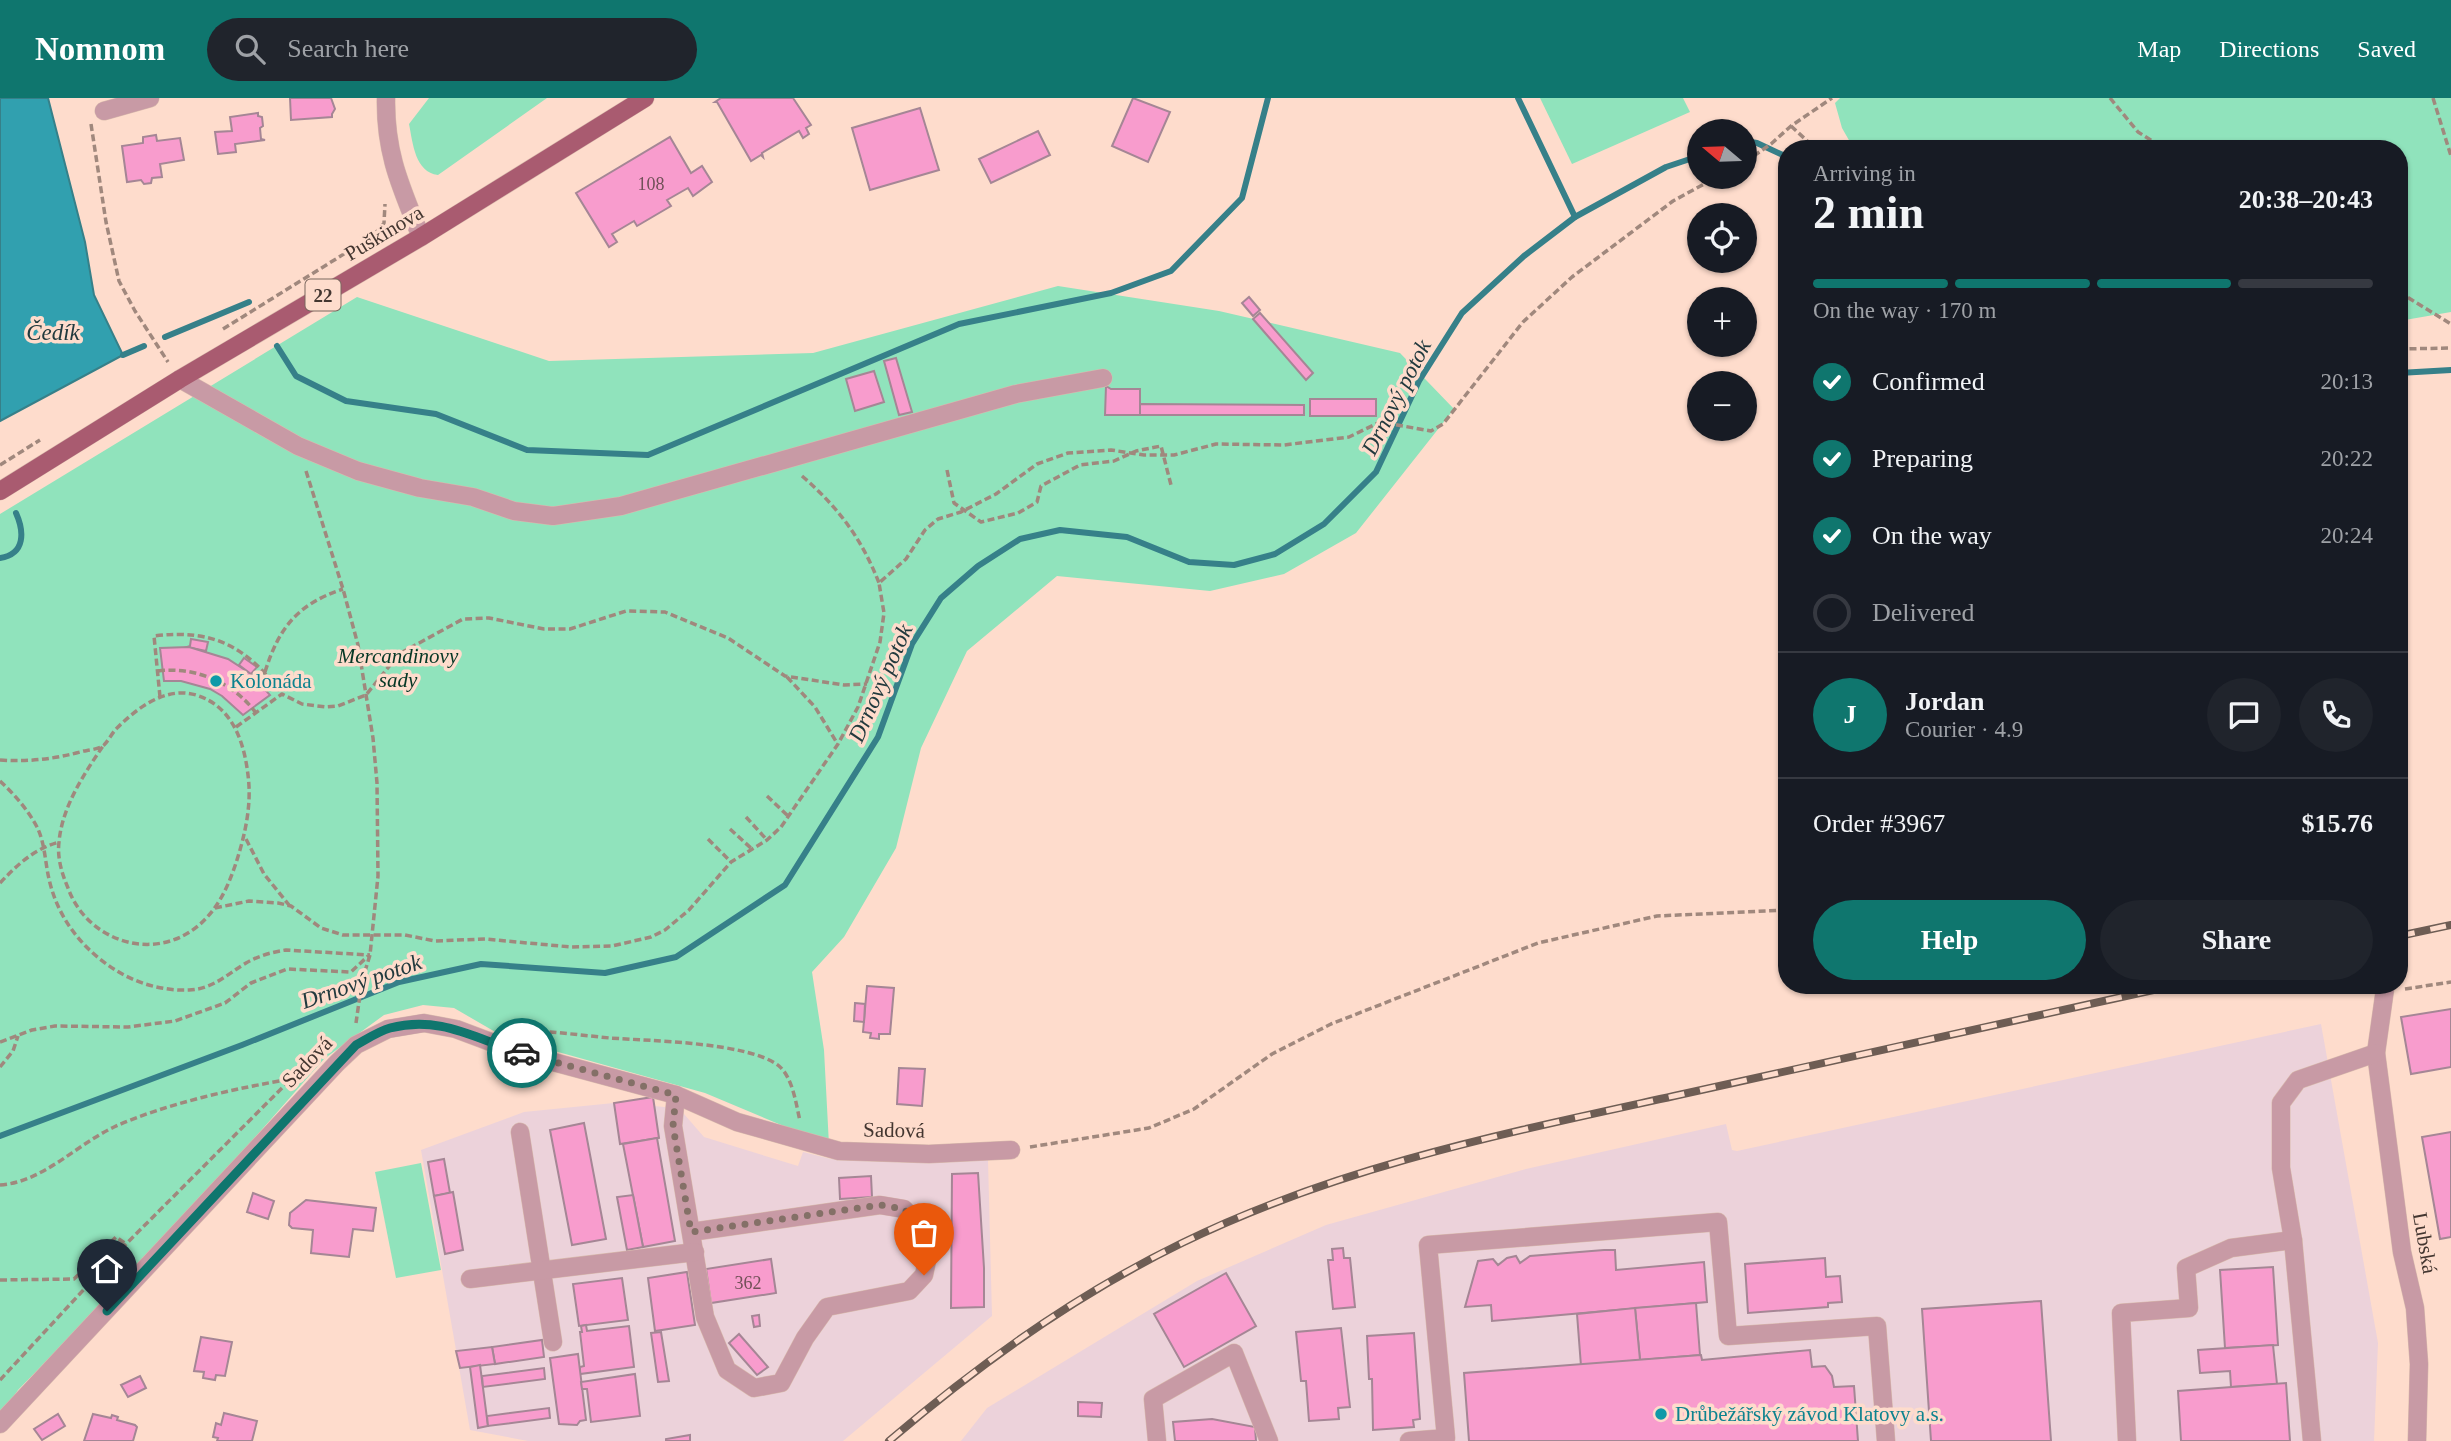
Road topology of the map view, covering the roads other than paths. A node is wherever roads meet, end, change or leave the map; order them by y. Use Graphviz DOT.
graph roads {
  1 [pos="150,98"];
  2 [pos="386,98"];
  3 [pos="645,98"];
  4 [pos="97,116"];
  5 [pos="421,237"];
  6 [pos="1103,378"];
  7 [pos="180,379"];
  8 [pos="0,491"];
  9 [pos="2383,994"];
  10 [pos="2376,1053"];
  11 [pos="676,1095"];
  12 [pos="520,1132"];
  13 [pos="1011,1150"];
  14 [pos="691,1232"];
  15 [pos="2292,1240"];
  16 [pos="695,1252"];
  17 [pos="542,1270"];
  18 [pos="470,1279"];
  19 [pos="553,1342"];
  20 [pos="0,1424"];
  21 [pos="1157,1441"];
  22 [pos="1269,1441"];
  23 [pos="1409,1441"];
  24 [pos="1886,1441"];
  25 [pos="2127,1441"];
  26 [pos="2312,1441"];
  27 [pos="2417,1441"];
  1 -- 4 [label="street"];
  2 -- 5 [label="street"];
  3 -- 5 [label="main road, Puškinova / 22"];
  5 -- 7 [label="main road, Puškinova / 22"];
  6 -- 7 [label="street"];
  7 -- 8 [label="main road, Puškinova / 22"];
  9 -- 10 [label="street, Lubská"];
  10 -- 15 [label="street"];
  10 -- 27 [label="street, Lubská"];
  11 -- 13 [label="street, Sadová"];
  11 -- 14 [label="street"];
  11 -- 20 [label="street, Sadová"];
  12 -- 17 [label="street"];
  14 -- 16 [label="street"];
  14 -- 16 [label="street"];
  15 -- 25 [label="street"];
  15 -- 26 [label="street"];
  16 -- 17 [label="street"];
  17 -- 18 [label="street"];
  17 -- 19 [label="street"];
  21 -- 22 [label="street"];
  23 -- 24 [label="street"];
}
